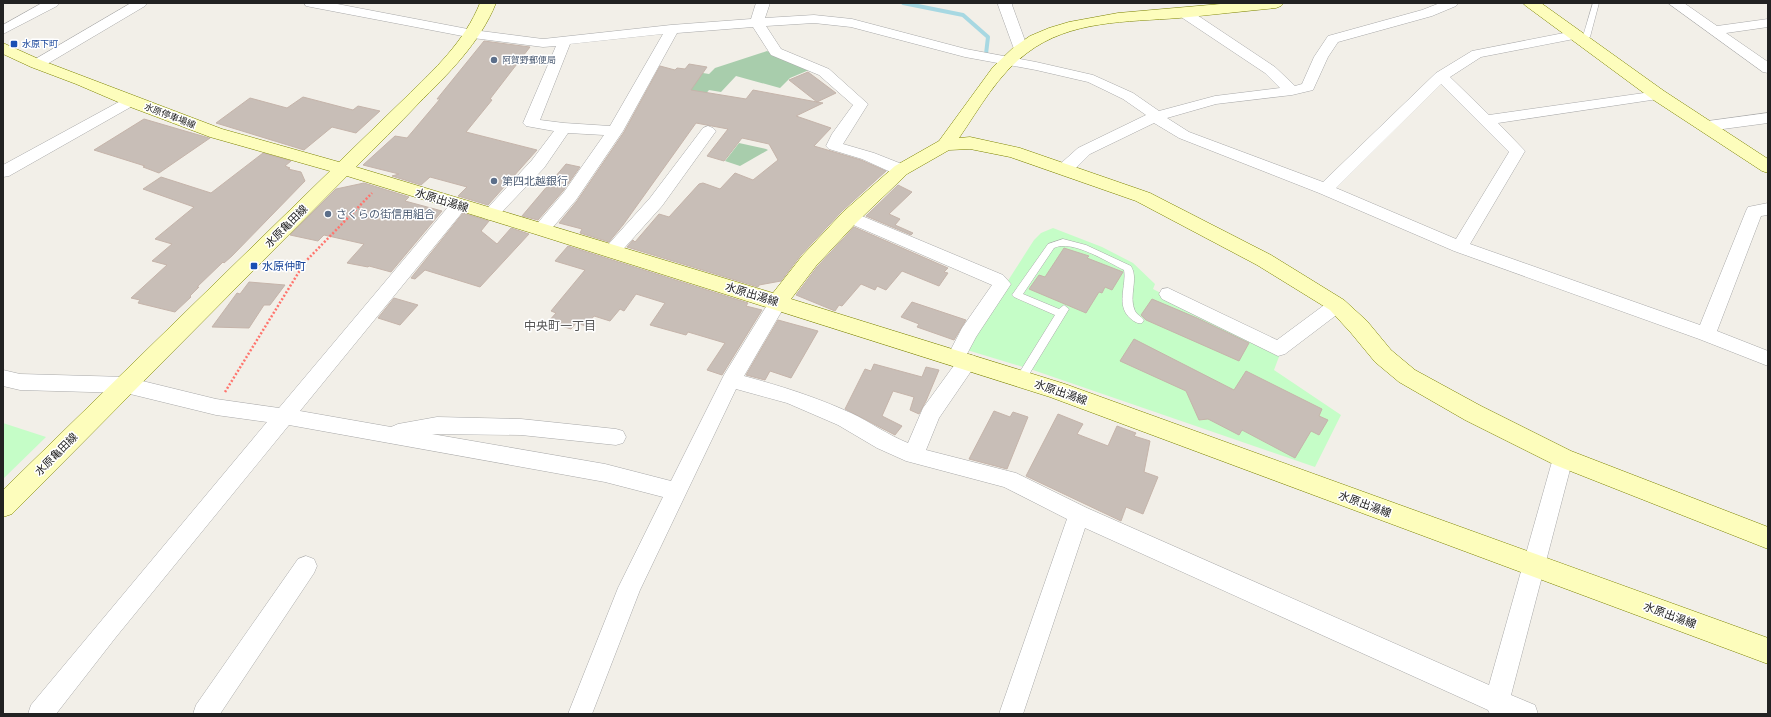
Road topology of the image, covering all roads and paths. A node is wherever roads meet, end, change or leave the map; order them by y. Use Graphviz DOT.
graph roads {
  1 [pos="52,3"];
  2 [pos="140,3"];
  3 [pos="311,3"];
  4 [pos="488,3"];
  5 [pos="763,3"];
  6 [pos="1006,3"];
  7 [pos="1269,3"];
  8 [pos="1451,3"];
  9 [pos="1531,3"];
  10 [pos="1596,3"];
  11 [pos="1675,3"];
  12 [pos="1183,12"];
  13 [pos="757,23"];
  14 [pos="1768,24"];
  15 [pos="671,29"];
  16 [pos="3,30"];
  17 [pos="1714,31"];
  18 [pos="473,34"];
  19 [pos="1578,37"];
  20 [pos="566,40"];
  21 [pos="3,48"];
  22 [pos="1021,49"];
  23 [pos="1007,62"];
  24 [pos="37,64"];
  25 [pos="1768,69"];
  26 [pos="1441,76"];
  27 [pos="1292,91"];
  28 [pos="1658,95"];
  29 [pos="131,101"];
  30 [pos="1155,117"];
  31 [pos="1768,118"];
  32 [pos="1486,120"];
  33 [pos="1708,126"];
  34 [pos="564,128"];
  35 [pos="615,131"];
  36 [pos="708,131"];
  37 [pos="945,146"];
  38 [pos="1768,167"];
  39 [pos="342,169"];
  40 [pos="1065,169"];
  41 [pos="901,170"];
  42 [pos="3,172"];
  43 [pos="384,181"];
  44 [pos="1325,189"];
  45 [pos="459,205"];
  46 [pos="1768,209"];
  47 [pos="490,214"];
  48 [pos="850,217"];
  49 [pos="542,229"];
  50 [pos="1460,247"];
  51 [pos="612,251"];
  52 [pos="1168,294"];
  53 [pos="778,302"];
  54 [pos="1337,305"];
  55 [pos="1139,320"];
  56 [pos="1706,334"];
  57 [pos="962,359"];
  58 [pos="1768,359"];
  59 [pos="3,378"];
  60 [pos="1021,378"];
  61 [pos="731,380"];
  62 [pos="126,385"];
  63 [pos="216,407"];
  64 [pos="283,416"];
  65 [pos="385,434"];
  66 [pos="616,437"];
  67 [pos="913,455"];
  68 [pos="1563,458"];
  69 [pos="676,492"];
  70 [pos="3,506"];
  71 [pos="1079,515"];
  72 [pos="1768,538"];
  73 [pos="306,566"];
  74 [pos="1535,566"];
  75 [pos="1768,651"];
  76 [pos="1499,708"];
  77 [pos="40,714"];
  78 [pos="205,714"];
  79 [pos="580,714"];
  80 [pos="1011,714"];
  81 [pos="1526,714"];
  1 -- 16 [label="street"];
  2 -- 24 [label="street"];
  3 -- 18 [label="street"];
  4 -- 18 [label="main road, 水原亀田線"];
  5 -- 13 [label="street"];
  6 -- 22 [label="street"];
  7 -- 12 [label="main road"];
  8 -- 27 [label="street"];
  9 -- 19 [label="main road"];
  10 -- 19 [label="lane"];
  11 -- 17 [label="street"];
  12 -- 22 [label="main road"];
  12 -- 27 [label="street"];
  13 -- 15 [label="street"];
  13 -- 23 [label="street"];
  13 -- 41 [label="street"];
  14 -- 17 [label="street"];
  15 -- 20 [label="street"];
  15 -- 35 [label="street"];
  17 -- 25 [label="street"];
  18 -- 20 [label="street"];
  18 -- 39 [label="main road, 水原亀田線"];
  19 -- 26 [label="street"];
  19 -- 28 [label="main road"];
  20 -- 34 [label="street"];
  21 -- 24 [label="main road, 水原停車場線"];
  22 -- 23 [label="main road"];
  23 -- 30 [label="street"];
  23 -- 37 [label="main road"];
  24 -- 29 [label="main road, 水原停車場線"];
  26 -- 32 [label="street"];
  26 -- 44 [label="street"];
  27 -- 30 [label="street"];
  28 -- 32 [label="street"];
  28 -- 33 [label="main road"];
  29 -- 39 [label="main road, 水原停車場線"];
  29 -- 42 [label="street"];
  30 -- 40 [label="street"];
  30 -- 44 [label="street"];
  31 -- 33 [label="street"];
  32 -- 50 [label="street"];
  33 -- 38 [label="main road"];
  34 -- 35 [label="street"];
  34 -- 47 [label="street"];
  35 -- 49 [label="street"];
  36 -- 51 [label="street"];
  37 -- 40 [label="main road"];
  37 -- 41 [label="main road"];
  39 -- 43 [label="main road, 水原出湯線"];
  39 -- 62 [label="main road, 水原亀田線"];
  40 -- 54 [label="main road"];
  41 -- 48 [label="main road"];
  43 -- 45 [label="main road, 水原出湯線"];
  43 -- 63 [label="path"];
  44 -- 50 [label="street"];
  45 -- 47 [label="main road, 水原出湯線"];
  45 -- 64 [label="street"];
  46 -- 56 [label="street"];
  47 -- 49 [label="main road, 水原出湯線"];
  48 -- 53 [label="main road"];
  48 -- 57 [label="street"];
  49 -- 51 [label="main road, 水原出湯線"];
  50 -- 56 [label="street"];
  51 -- 53 [label="main road, 水原出湯線"];
  52 -- 54 [label="street"];
  53 -- 57 [label="main road, 水原出湯線"];
  53 -- 61 [label="street"];
  54 -- 68 [label="main road"];
  55 -- 60 [label="lane"];
  56 -- 58 [label="street"];
  57 -- 60 [label="main road, 水原出湯線"];
  57 -- 67 [label="street"];
  59 -- 62 [label="street"];
  60 -- 74 [label="main road, 水原出湯線"];
  61 -- 67 [label="street"];
  61 -- 69 [label="street"];
  62 -- 63 [label="street"];
  62 -- 70 [label="main road, 水原亀田線"];
  63 -- 64 [label="street"];
  64 -- 65 [label="street"];
  64 -- 77 [label="street"];
  65 -- 66 [label="street"];
  65 -- 69 [label="street"];
  67 -- 71 [label="street"];
  68 -- 72 [label="main road"];
  68 -- 74 [label="street"];
  69 -- 79 [label="street"];
  71 -- 76 [label="street"];
  71 -- 80 [label="street"];
  73 -- 78 [label="street"];
  74 -- 75 [label="main road, 水原出湯線"];
  74 -- 76 [label="street"];
  76 -- 81 [label="street"];
}
